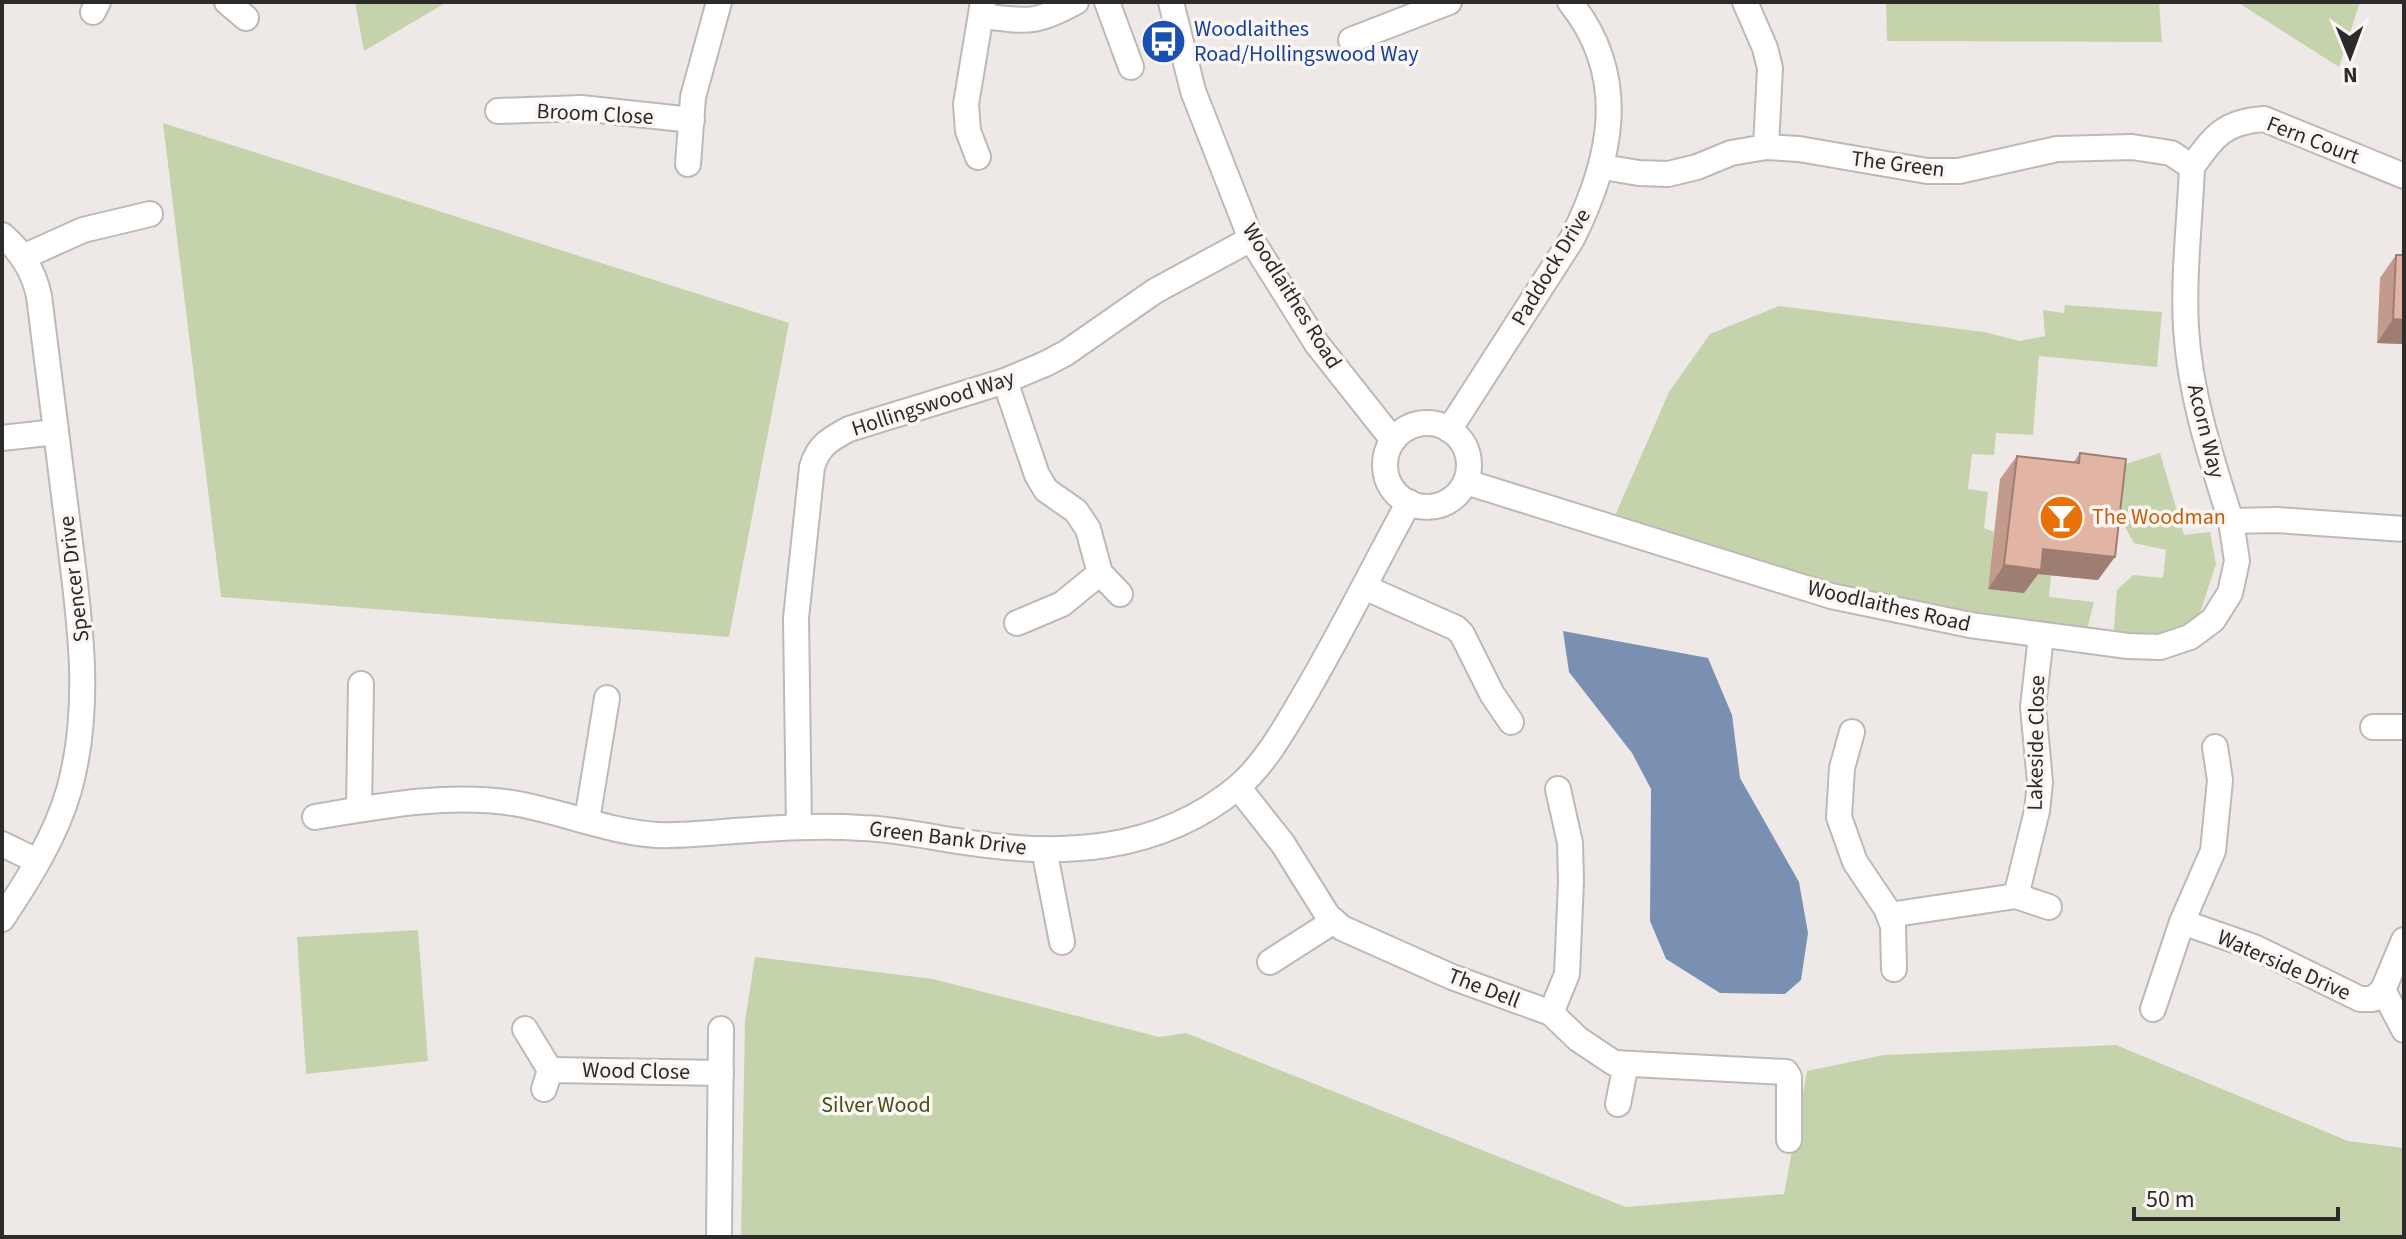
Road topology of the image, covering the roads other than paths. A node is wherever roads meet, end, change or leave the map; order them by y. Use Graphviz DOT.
graph roads {
  1 [pos="227,2"];
  2 [pos="719,2"];
  3 [pos="1076,2"];
  4 [pos="1107,2"];
  5 [pos="1171,2"];
  6 [pos="1449,2"];
  7 [pos="1570,2"];
  8 [pos="1745,2"];
  9 [pos="982,9"];
  10 [pos="246,18"];
  11 [pos="1351,40"];
  12 [pos="1131,67"];
  13 [pos="498,111"];
  14 [pos="692,120"];
  15 [pos="1766,147"];
  16 [pos="978,157"];
  17 [pos="688,164"];
  18 [pos="1603,167"];
  19 [pos="2192,167"];
  20 [pos="2404,176"];
  21 [pos="150,214"];
  22 [pos="2,235"];
  23 [pos="1251,239"];
  24 [pos="23,257"];
  25 [pos="1005,381"];
  26 [pos="1449,430"];
  27 [pos="56,432"];
  28 [pos="2,438"];
  29 [pos="1393,440"];
  30 [pos="1466,482"];
  31 [pos="1409,502"];
  32 [pos="2231,521"];
  33 [pos="2404,529"];
  34 [pos="1100,573"];
  35 [pos="1364,587"];
  36 [pos="1120,594"];
  37 [pos="1017,623"];
  38 [pos="2041,636"];
  39 [pos="361,684"];
  40 [pos="607,698"];
  41 [pos="1511,722"];
  42 [pos="2373,727"];
  43 [pos="2404,727"];
  44 [pos="1852,732"];
  45 [pos="2215,747"];
  46 [pos="1238,787"];
  47 [pos="1558,789"];
  48 [pos="359,809"];
  49 [pos="315,817"];
  50 [pos="587,820"];
  51 [pos="799,827"];
  52 [pos="2,844"];
  53 [pos="1044,849"];
  54 [pos="37,861"];
  55 [pos="2016,896"];
  56 [pos="2049,907"];
  57 [pos="1889,915"];
  58 [pos="2,919"];
  59 [pos="1334,921"];
  60 [pos="2182,922"];
  61 [pos="2404,940"];
  62 [pos="1062,942"];
  63 [pos="1270,962"];
  64 [pos="1894,969"];
  65 [pos="2383,990"];
  66 [pos="2153,1009"];
  67 [pos="1551,1013"];
  68 [pos="525,1029"];
  69 [pos="721,1029"];
  70 [pos="2404,1030"];
  71 [pos="1626,1064"];
  72 [pos="721,1073"];
  73 [pos="1618,1104"];
  74 [pos="1789,1140"];
  75 [pos="719,1237"];
  1 -- 10 [label="street"];
  2 -- 14 [label="street"];
  3 -- 9 [label="street"];
  4 -- 12 [label="street"];
  5 -- 23 [label="street, Woodlaithes Road"];
  6 -- 11 [label="street"];
  7 -- 18 [label="street, Paddock Drive"];
  8 -- 15 [label="street"];
  9 -- 16 [label="street"];
  13 -- 14 [label="street, Broom Close"];
  14 -- 17 [label="street"];
  15 -- 18 [label="street, The Green"];
  15 -- 19 [label="street, The Green"];
  18 -- 26 [label="street, Paddock Drive"];
  19 -- 20 [label="street, Fern Court"];
  19 -- 32 [label="street, Acorn Way"];
  21 -- 24 [label="street"];
  22 -- 24 [label="street, Spencer Drive"];
  23 -- 25 [label="street, Hollingswood Way"];
  23 -- 29 [label="street, Woodlaithes Road"];
  24 -- 27 [label="street, Spencer Drive"];
  25 -- 34 [label="street"];
  25 -- 51 [label="street, Hollingswood Way"];
  26 -- 29 [label="street"];
  26 -- 30 [label="street"];
  27 -- 28 [label="street"];
  27 -- 54 [label="street, Spencer Drive"];
  29 -- 31 [label="street"];
  30 -- 31 [label="street"];
  30 -- 38 [label="street, Woodlaithes Road"];
  31 -- 35 [label="street, Green Bank Drive"];
  32 -- 33 [label="street"];
  32 -- 38 [label="street, Woodlaithes Road"];
  34 -- 36 [label="street"];
  34 -- 37 [label="street"];
  35 -- 41 [label="street"];
  35 -- 46 [label="street, Green Bank Drive"];
  38 -- 55 [label="street, Lakeside Close"];
  39 -- 48 [label="street"];
  40 -- 50 [label="street"];
  42 -- 43 [label="street"];
  44 -- 57 [label="street"];
  45 -- 60 [label="street"];
  46 -- 53 [label="street, Green Bank Drive"];
  46 -- 59 [label="street, The Dell"];
  47 -- 67 [label="street"];
  48 -- 49 [label="street, Green Bank Drive"];
  48 -- 50 [label="street, Green Bank Drive"];
  50 -- 51 [label="street, Green Bank Drive"];
  51 -- 53 [label="street, Green Bank Drive"];
  52 -- 54 [label="street"];
  53 -- 62 [label="street"];
  54 -- 58 [label="street, Spencer Drive"];
  55 -- 56 [label="street"];
  55 -- 57 [label="street"];
  57 -- 64 [label="street"];
  59 -- 63 [label="street"];
  59 -- 67 [label="street, The Dell"];
  60 -- 65 [label="street, Waterside Drive"];
  60 -- 66 [label="street"];
  61 -- 65 [label="street, Waterside Drive"];
  65 -- 70 [label="street, Waterside Drive"];
  67 -- 71 [label="street, The Dell"];
  68 -- 72 [label="street, Wood Close"];
  69 -- 72 [label="street, Wood Close"];
  71 -- 73 [label="street"];
  71 -- 74 [label="street, The Dell"];
  72 -- 75 [label="street, Wood Close"];
}
